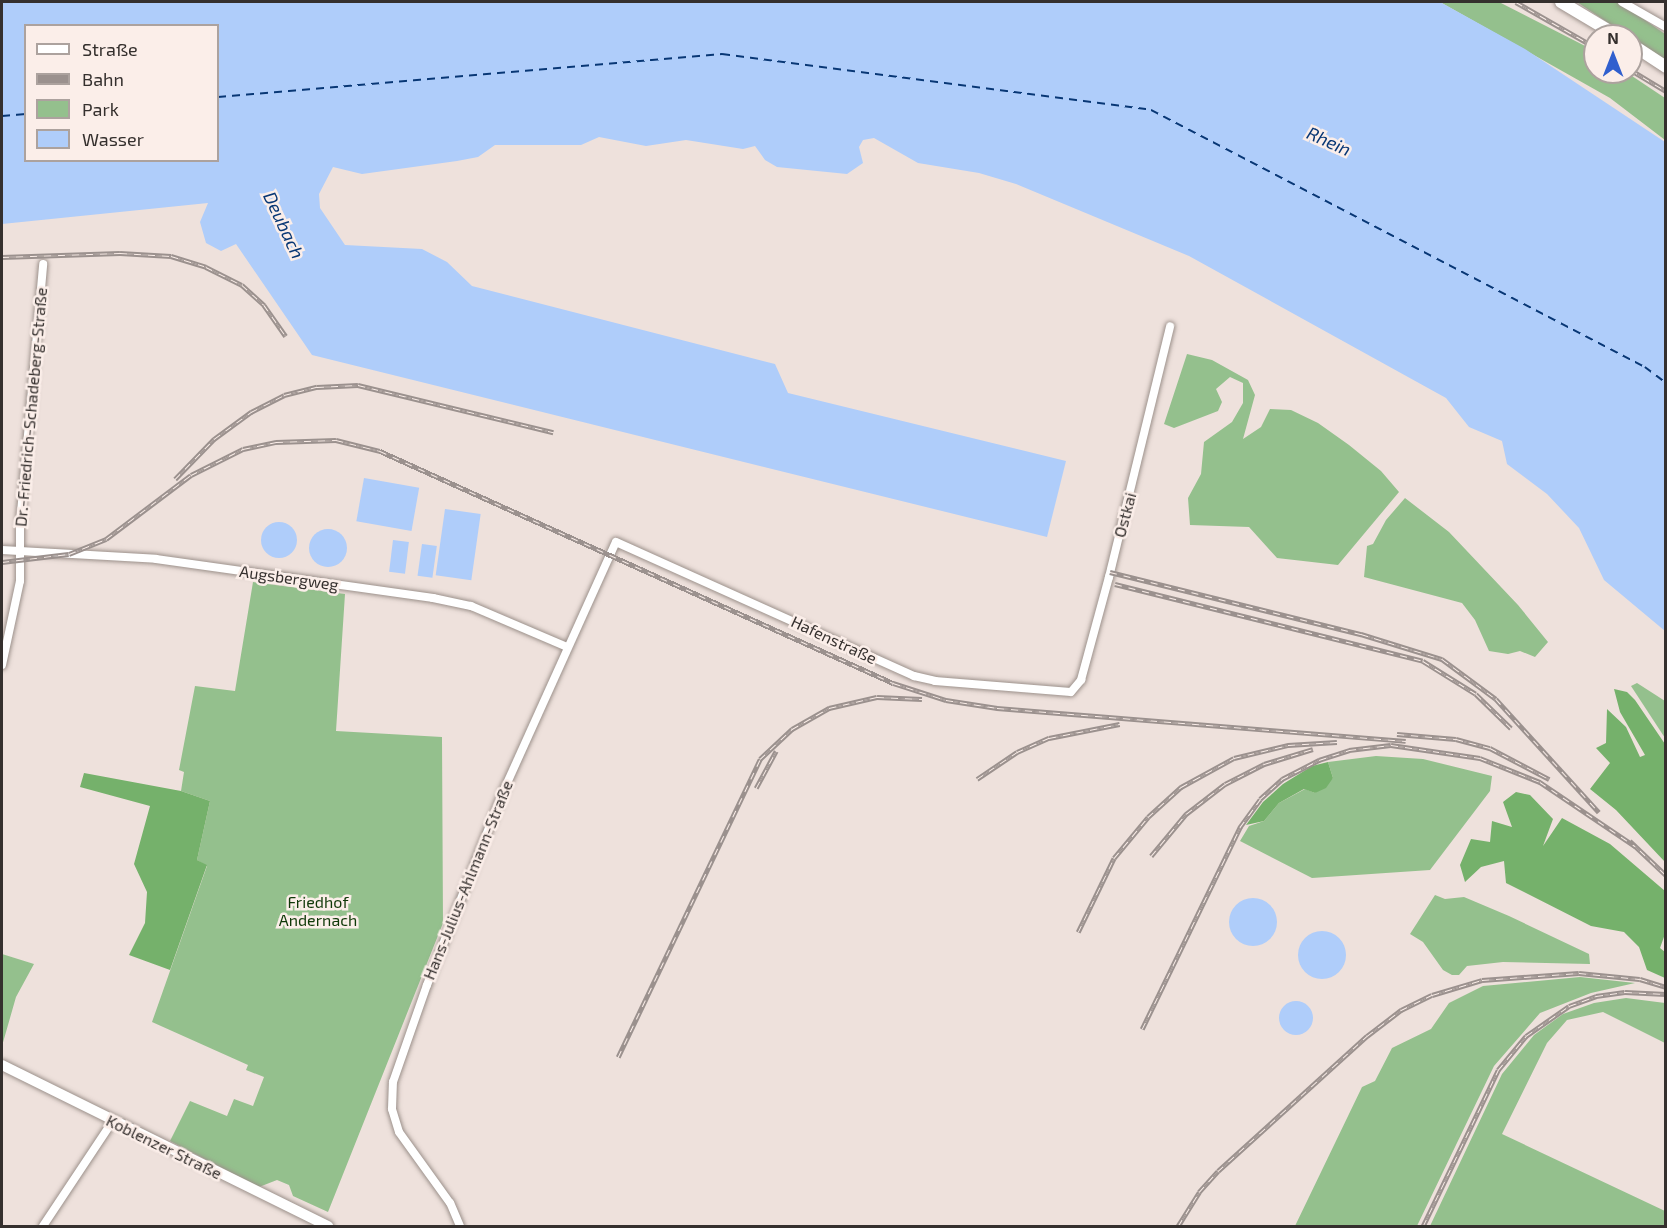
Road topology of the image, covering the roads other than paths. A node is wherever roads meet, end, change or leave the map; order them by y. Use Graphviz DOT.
graph roads {
  1 [pos="1561,2"];
  2 [pos="1622,2"];
  3 [pos="1598,24"];
  4 [pos="1665,27"];
  5 [pos="1643,52"];
  6 [pos="1665,67"];
  7 [pos="43,264"];
  8 [pos="1170,326"];
  9 [pos="616,542"];
  10 [pos="2,550"];
  11 [pos="21,551"];
  12 [pos="567,647"];
  13 [pos="2,665"];
  14 [pos="1065,693"];
  15 [pos="2,1065"];
  16 [pos="112,1122"];
  17 [pos="43,1227"];
  18 [pos="328,1227"];
  19 [pos="458,1227"];
  1 -- 3 [label="main road"];
  2 -- 4 [label="street"];
  5 -- 6 [label="main road"];
  7 -- 11 [label="street, Dr.-Friedrich-Schadeberg-Straße"];
  8 -- 14 [label="street, Ostkai"];
  9 -- 12 [label="street, Hans-Julius-Ahlmann-Straße"];
  9 -- 14 [label="street, Hafenstraße"];
  10 -- 11 [label="street, Augsbergweg"];
  11 -- 12 [label="street, Augsbergweg"];
  11 -- 13 [label="street, Dr.-Friedrich-Schadeberg-Straße"];
  12 -- 19 [label="street, Hans-Julius-Ahlmann-Straße"];
  15 -- 16 [label="street, Koblenzer Straße"];
  16 -- 17 [label="street"];
  16 -- 18 [label="street, Koblenzer Straße"];
}
